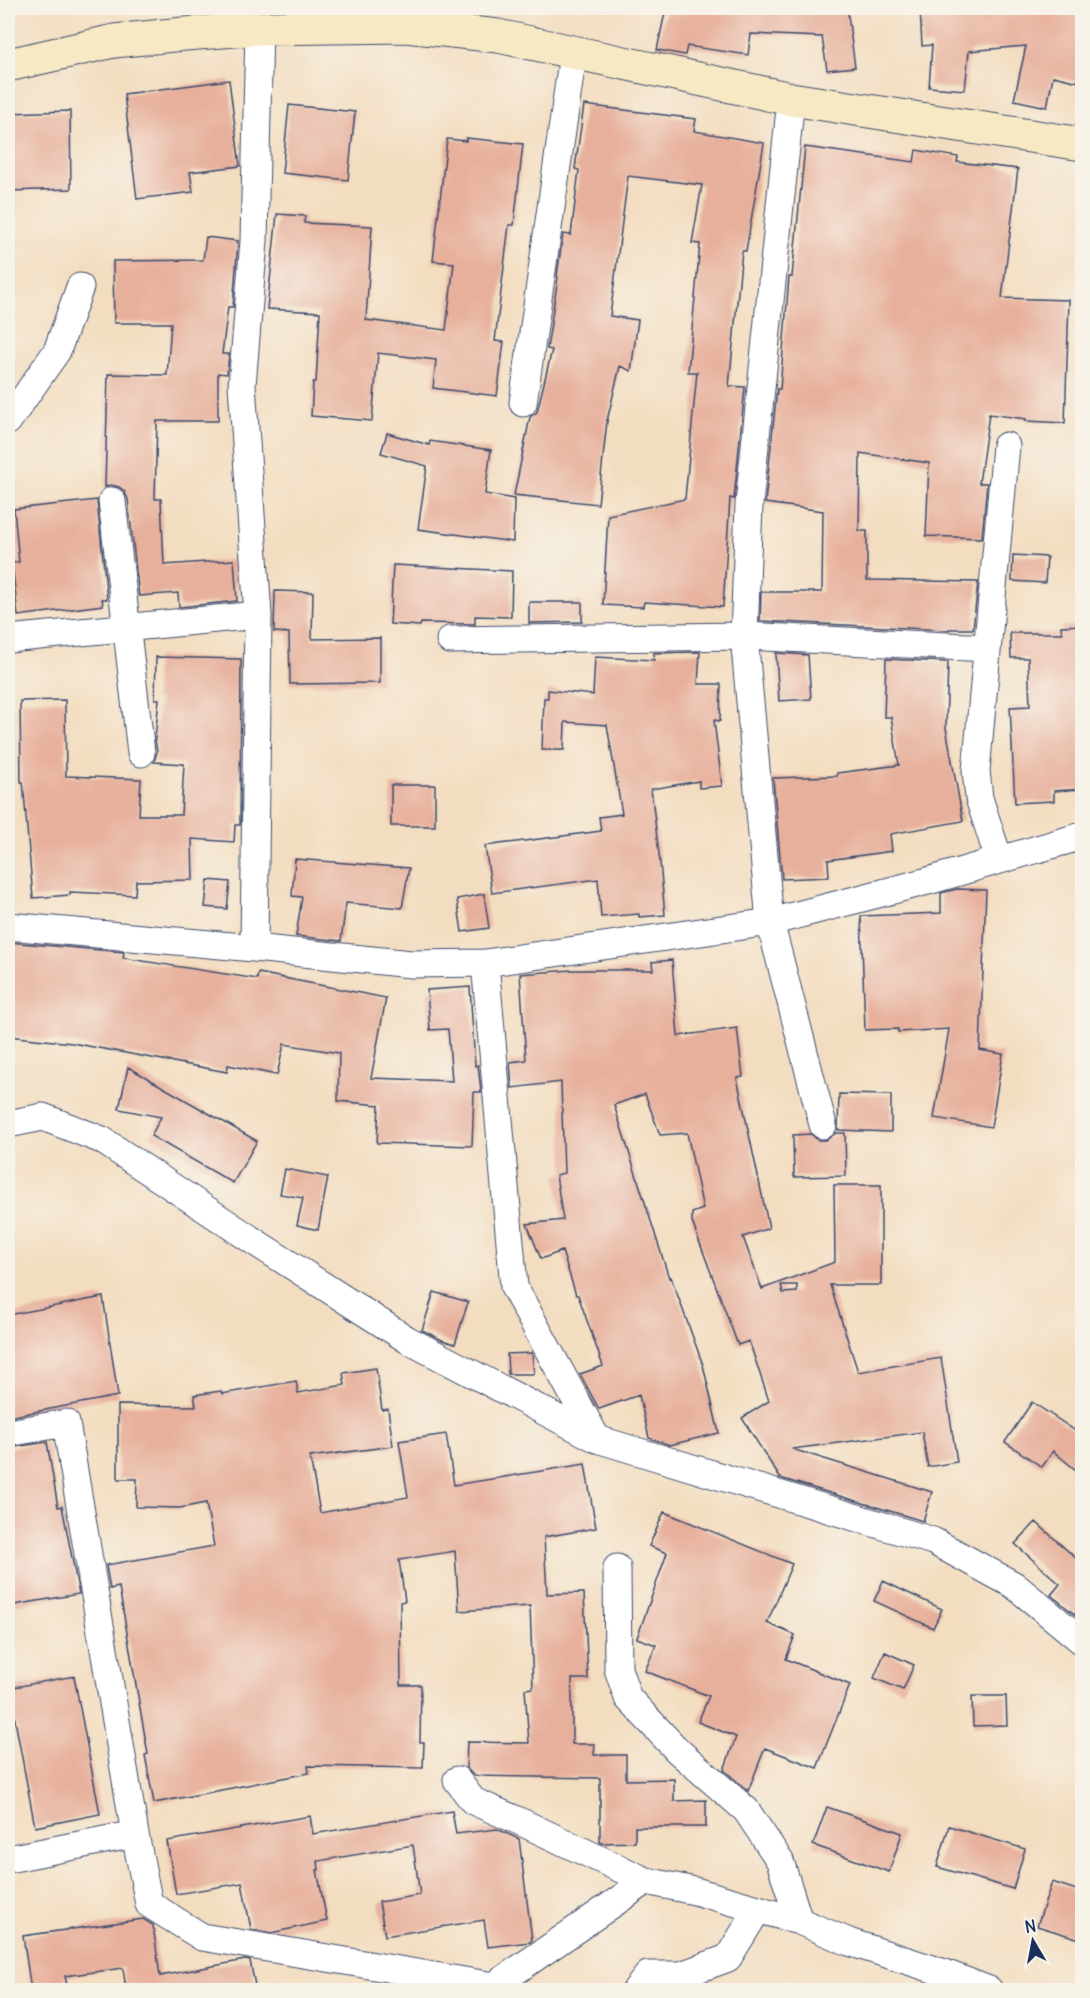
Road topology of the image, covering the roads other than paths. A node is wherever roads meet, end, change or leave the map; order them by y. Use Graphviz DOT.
graph roads {
  1 [pos="263,21"];
  2 [pos="573,54"];
  3 [pos="8,64"];
  4 [pos="791,99"];
  5 [pos="1083,144"];
  6 [pos="80,287"];
  7 [pos="523,403"];
  8 [pos="8,421"];
  9 [pos="1006,446"];
  10 [pos="112,501"];
  11 [pos="258,615"];
  12 [pos="127,629"];
  13 [pos="744,636"];
  14 [pos="8,639"];
  15 [pos="450,640"];
  16 [pos="987,648"];
  17 [pos="141,753"];
  18 [pos="1083,836"];
  19 [pos="999,860"];
  20 [pos="770,922"];
  21 [pos="8,926"];
  22 [pos="254,948"];
  23 [pos="485,963"];
  24 [pos="8,1124"];
  25 [pos="823,1125"];
  26 [pos="8,1433"];
  27 [pos="597,1439"];
  28 [pos="617,1568"];
  29 [pos="1083,1641"];
  30 [pos="457,1780"];
  31 [pos="135,1834"];
  32 [pos="8,1859"];
  33 [pos="646,1881"];
  34 [pos="758,1909"];
  35 [pos="798,1921"];
  36 [pos="491,1988"];
  37 [pos="636,1990"];
  38 [pos="989,1990"];
  1 -- 2 [label="street"];
  1 -- 3 [label="street"];
  1 -- 11 [label="street"];
  2 -- 4 [label="street"];
  2 -- 7 [label="street"];
  4 -- 5 [label="street"];
  4 -- 13 [label="street"];
  6 -- 8 [label="street"];
  9 -- 16 [label="street"];
  10 -- 12 [label="street"];
  11 -- 12 [label="street"];
  11 -- 22 [label="street"];
  12 -- 14 [label="street"];
  12 -- 17 [label="street"];
  13 -- 15 [label="street"];
  13 -- 16 [label="street"];
  13 -- 20 [label="street"];
  16 -- 19 [label="street"];
  18 -- 19 [label="street"];
  19 -- 20 [label="street"];
  20 -- 23 [label="street"];
  20 -- 25 [label="street"];
  21 -- 22 [label="street"];
  22 -- 23 [label="street"];
  23 -- 27 [label="street"];
  24 -- 27 [label="street"];
  26 -- 31 [label="street"];
  27 -- 29 [label="street"];
  28 -- 35 [label="street"];
  30 -- 33 [label="street"];
  31 -- 32 [label="street"];
  31 -- 36 [label="street"];
  33 -- 34 [label="street"];
  33 -- 36 [label="street"];
  34 -- 35 [label="street"];
  34 -- 37 [label="street"];
  35 -- 38 [label="street"];
}
